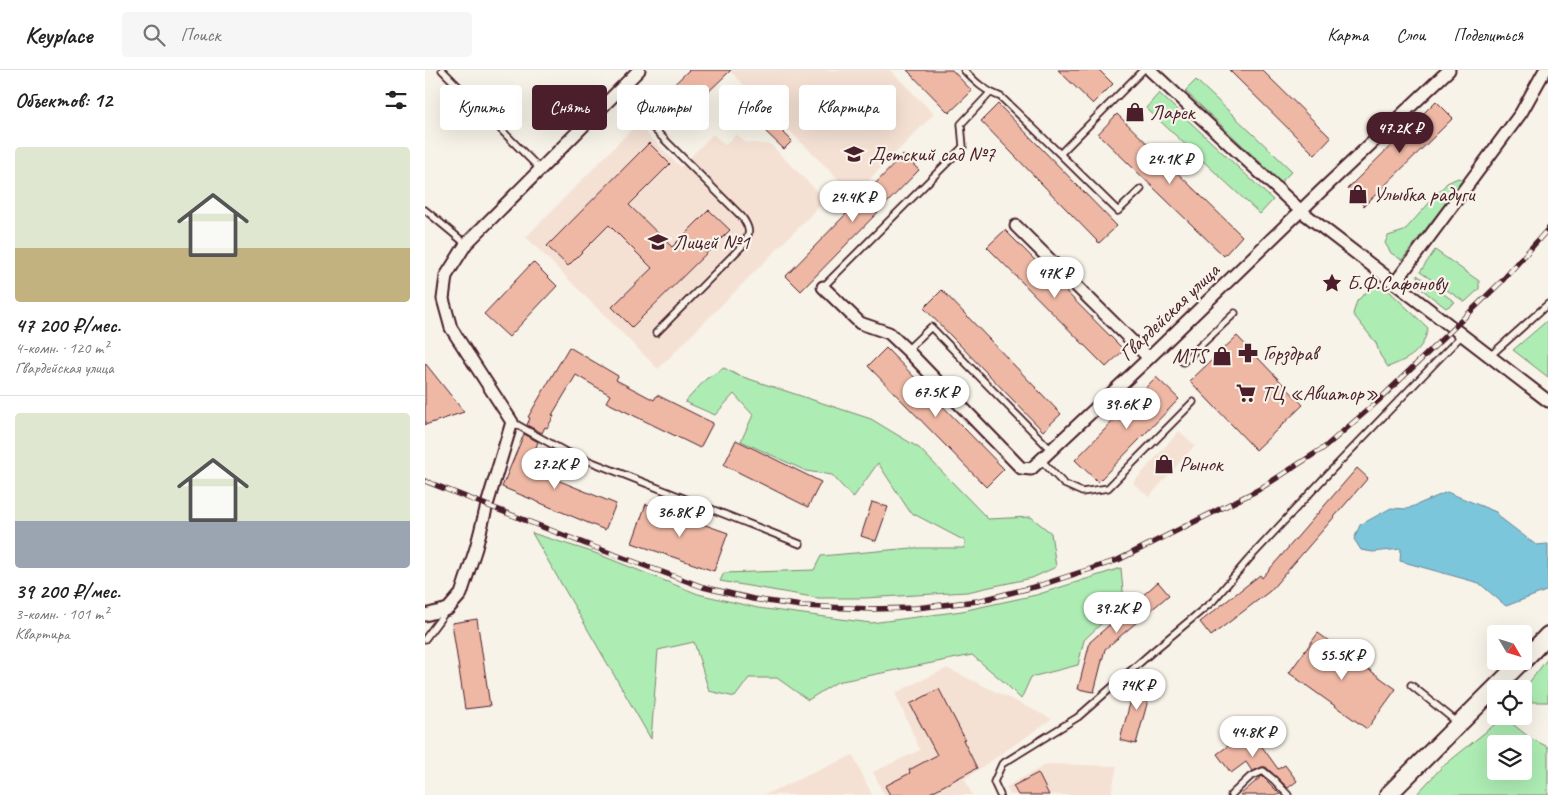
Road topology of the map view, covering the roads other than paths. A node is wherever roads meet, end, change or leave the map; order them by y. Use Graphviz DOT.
graph roads {
  1 [pos="442,70"];
  2 [pos="963,70"];
  3 [pos="1143,70"];
  4 [pos="1150,70"];
  5 [pos="1545,70"];
  6 [pos="632,72"];
  7 [pos="1443,73"];
  8 [pos="622,85"];
  9 [pos="617,92"];
  10 [pos="990,93"];
  11 [pos="655,130"];
  12 [pos="1060,154"];
  13 [pos="539,169"];
  14 [pos="1141,189"];
  15 [pos="425,210"];
  16 [pos="1301,211"];
  17 [pos="1017,226"];
  18 [pos="466,244"];
  19 [pos="1395,282"];
  20 [pos="823,287"];
  21 [pos="1548,304"];
  22 [pos="1235,313"];
  23 [pos="656,333"];
  24 [pos="1462,334"];
  25 [pos="907,350"];
  26 [pos="1490,356"];
  27 [pos="1149,358"];
  28 [pos="1183,362"];
  29 [pos="1548,401"];
  30 [pos="1193,402"];
  31 [pos="512,422"];
  32 [pos="1051,451"];
  33 [pos="1041,460"];
  34 [pos="800,544"];
  35 [pos="448,608"];
  36 [pos="425,615"];
  37 [pos="1548,635"];
  38 [pos="425,639"];
  39 [pos="1533,651"];
  40 [pos="1514,670"];
  41 [pos="1411,685"];
  42 [pos="1459,724"];
  43 [pos="1000,795"];
  44 [pos="1231,795"];
  45 [pos="1288,795"];
  46 [pos="1388,795"];
  1 -- 13 [label="lane"];
  2 -- 10 [label="lane"];
  3 -- 12 [label="lane"];
  4 -- 16 [label="street"];
  5 -- 19 [label="street"];
  6 -- 8 [label="street"];
  7 -- 16 [label="street, Гвардейская улица"];
  9 -- 13 [label="street"];
  10 -- 12 [label="lane"];
  10 -- 20 [label="lane"];
  11 -- 23 [label="lane"];
  12 -- 14 [label="lane"];
  13 -- 18 [label="street"];
  15 -- 18 [label="lane"];
  16 -- 19 [label="street"];
  16 -- 27 [label="street, Гвардейская улица"];
  17 -- 27 [label="street"];
  18 -- 31 [label="street"];
  19 -- 24 [label="street"];
  20 -- 25 [label="street, Гвардейская улица"];
  21 -- 26 [label="lane"];
  22 -- 28 [label="lane"];
  24 -- 26 [label="street"];
  24 -- 43 [label="lane"];
  25 -- 32 [label="lane"];
  25 -- 33 [label="street, Гвардейская улица"];
  26 -- 29 [label="street"];
  27 -- 32 [label="street, Гвардейская улица"];
  30 -- 33 [label="lane"];
  31 -- 34 [label="lane"];
  31 -- 35 [label="street"];
  32 -- 33 [label="street, Гвардейская улица"];
  35 -- 36 [label="street"];
  35 -- 38 [label="lane"];
  37 -- 39 [label="main road"];
  40 -- 42 [label="main road"];
  41 -- 42 [label="lane"];
  42 -- 46 [label="main road"];
  44 -- 45 [label="lane"];
}
